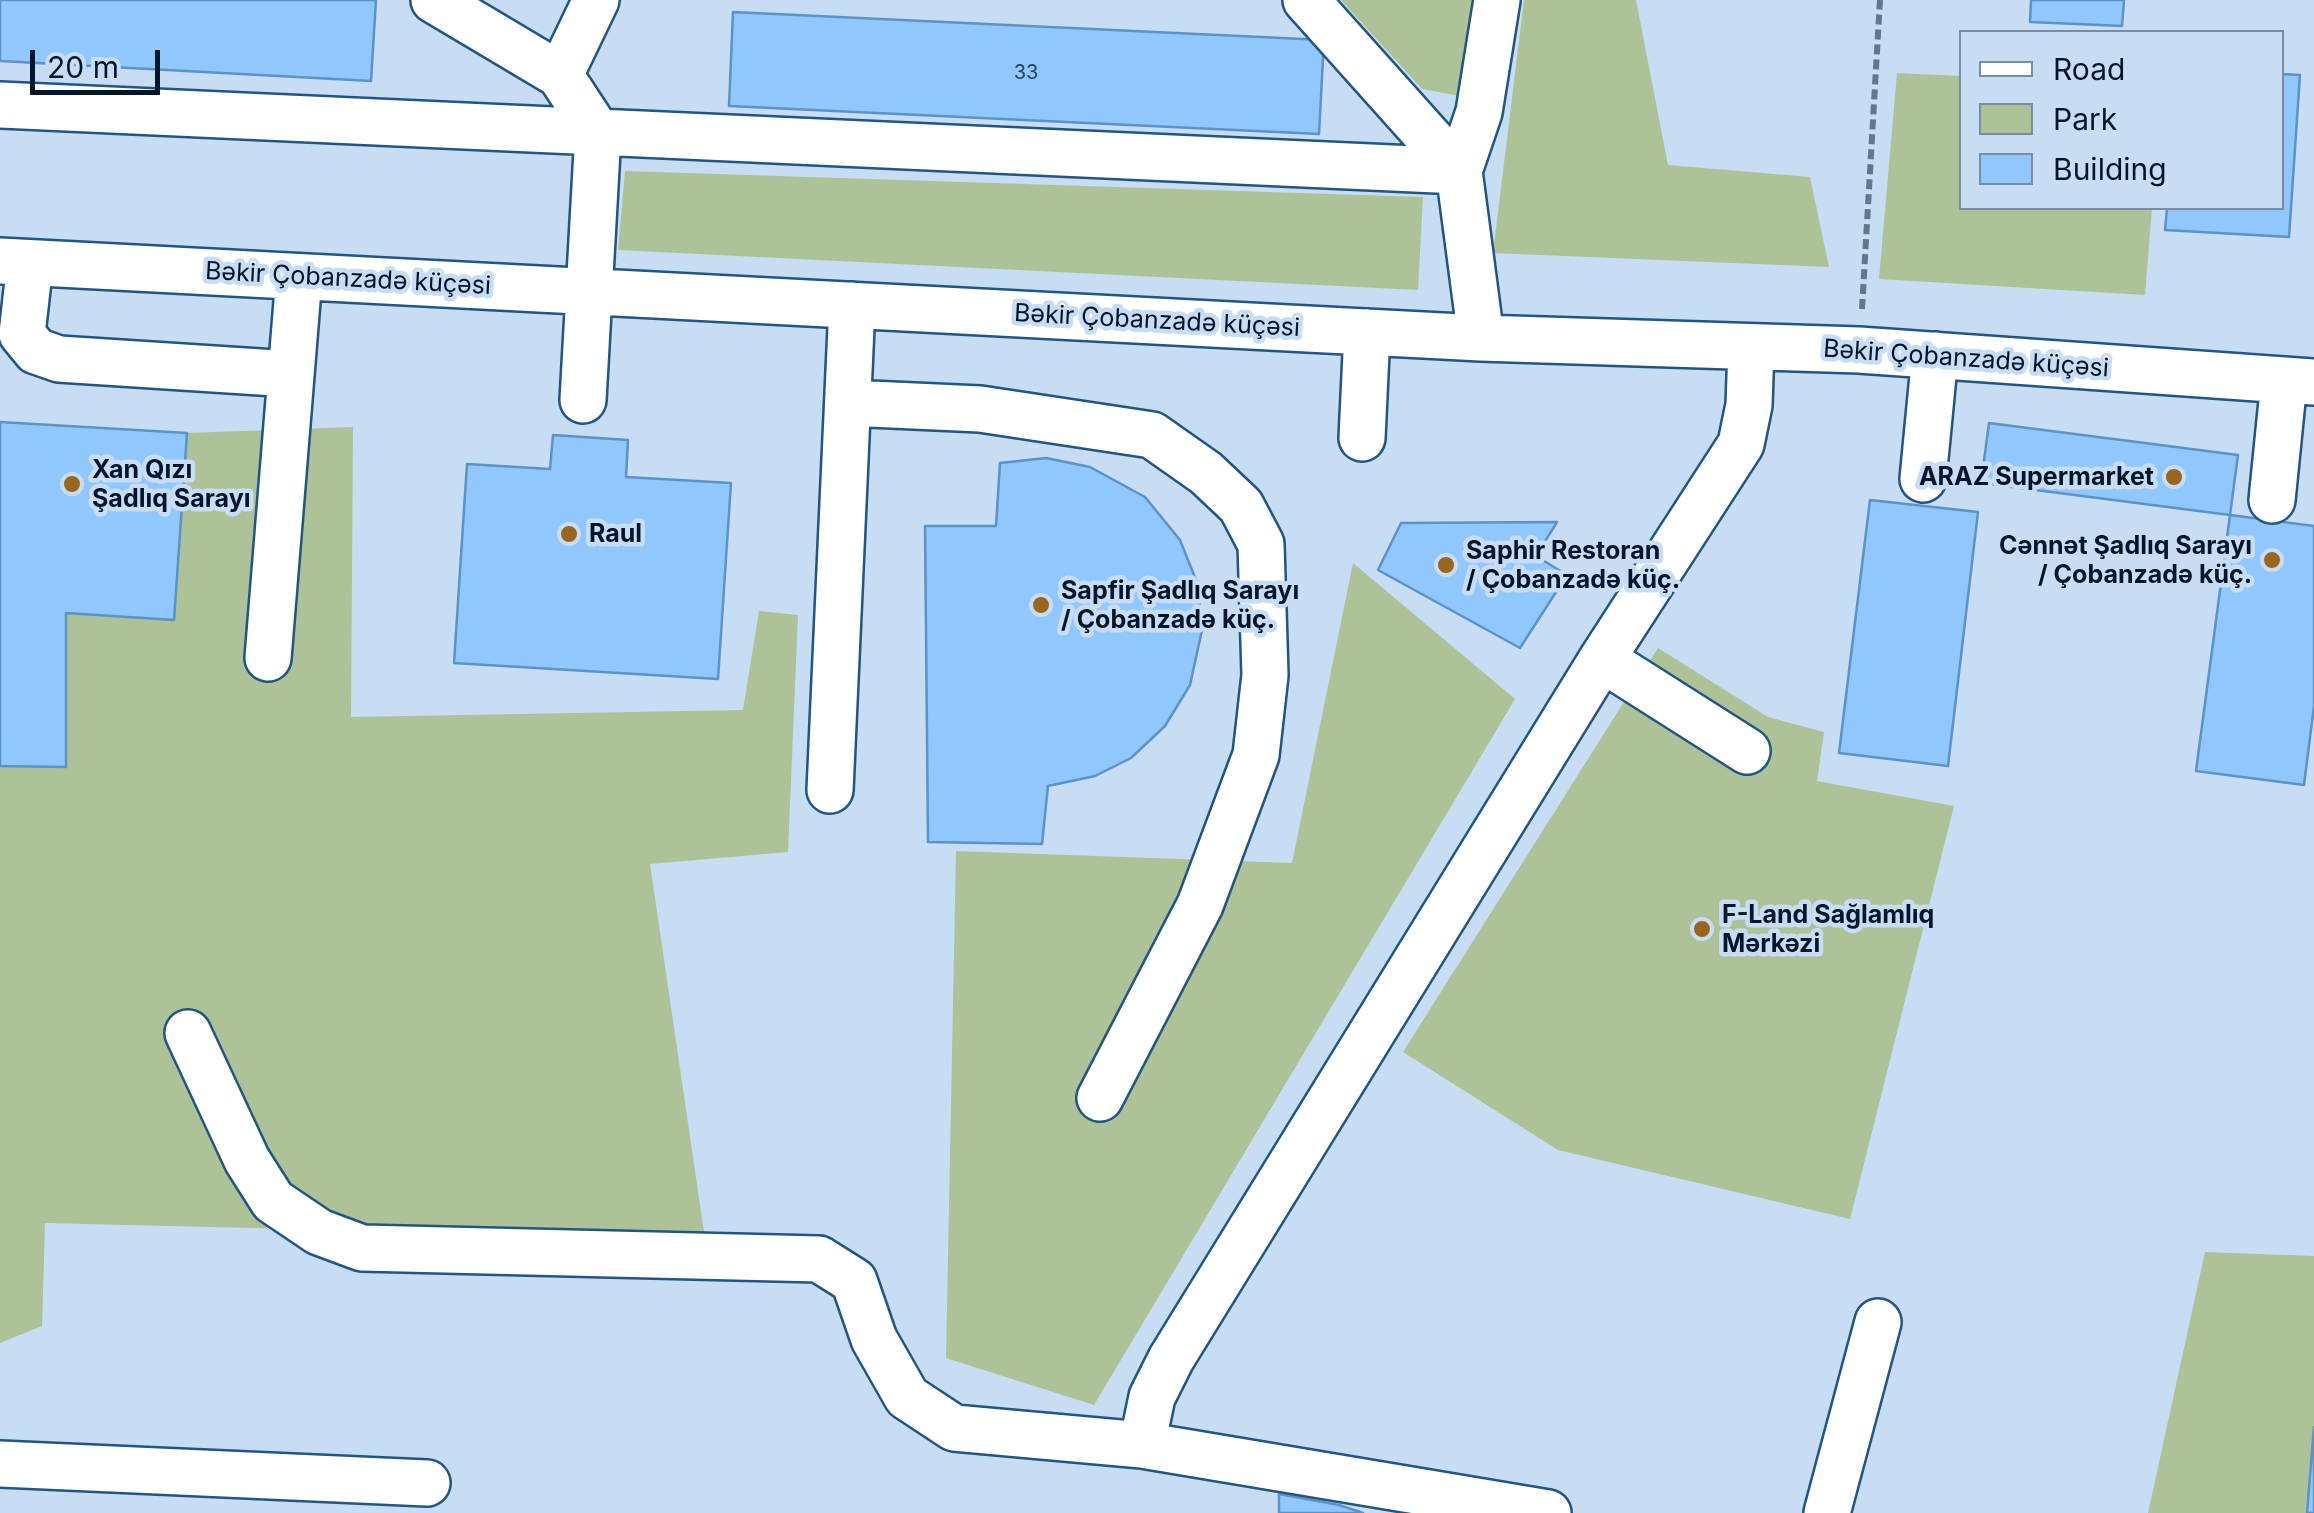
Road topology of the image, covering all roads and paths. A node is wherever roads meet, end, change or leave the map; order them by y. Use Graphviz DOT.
graph roads {
  1 [pos="434,0"];
  2 [pos="596,0"];
  3 [pos="1306,0"];
  4 [pos="1497,0"];
  5 [pos="1880,0"];
  6 [pos="560,74"];
  7 [pos="0,105"];
  8 [pos="598,132"];
  9 [pos="1459,171"];
  10 [pos="15,262"];
  11 [pos="299,277"];
  12 [pos="589,292"];
  13 [pos="852,305"];
  14 [pos="1367,332"];
  15 [pos="1482,338"];
  16 [pos="1751,347"];
  17 [pos="1859,350"];
  18 [pos="1935,356"];
  19 [pos="291,374"];
  20 [pos="2299,381"];
  21 [pos="583,400"];
  22 [pos="848,403"];
  23 [pos="1362,438"];
  24 [pos="1923,480"];
  25 [pos="2272,500"];
  26 [pos="268,658"];
  27 [pos="1602,660"];
  28 [pos="1748,752"];
  29 [pos="830,790"];
  30 [pos="188,1033"];
  31 [pos="1100,1098"];
  32 [pos="1878,1322"];
  33 [pos="1142,1445"];
  34 [pos="0,1464"];
  35 [pos="427,1483"];
  36 [pos="1548,1513"];
  37 [pos="1827,1513"];
  1 -- 6 [label="street"];
  2 -- 6 [label="street"];
  3 -- 9 [label="street"];
  4 -- 9 [label="street"];
  5 -- 17 [label="path"];
  6 -- 8 [label="street"];
  7 -- 8 [label="street"];
  8 -- 9 [label="street"];
  8 -- 12 [label="street"];
  9 -- 15 [label="street"];
  10 -- 11 [label="street, Bəkir Çobanzadə küçəsi"];
  10 -- 19 [label="street"];
  11 -- 12 [label="street, Bəkir Çobanzadə küçəsi"];
  11 -- 19 [label="street"];
  12 -- 13 [label="street, Bəkir Çobanzadə küçəsi"];
  12 -- 21 [label="street"];
  13 -- 14 [label="street, Bəkir Çobanzadə küçəsi"];
  13 -- 22 [label="street"];
  14 -- 15 [label="street, Bəkir Çobanzadə küçəsi"];
  14 -- 23 [label="street"];
  15 -- 16 [label="street, Bəkir Çobanzadə küçəsi"];
  16 -- 17 [label="street, Bəkir Çobanzadə küçəsi"];
  16 -- 27 [label="street"];
  17 -- 18 [label="street, Bəkir Çobanzadə küçəsi"];
  18 -- 20 [label="street, Bəkir Çobanzadə küçəsi"];
  18 -- 24 [label="street"];
  19 -- 26 [label="street"];
  20 -- 25 [label="street"];
  22 -- 29 [label="street"];
  22 -- 31 [label="street"];
  27 -- 28 [label="street"];
  27 -- 33 [label="street"];
  30 -- 33 [label="street"];
  32 -- 37 [label="street"];
  33 -- 36 [label="street"];
  34 -- 35 [label="street"];
}
